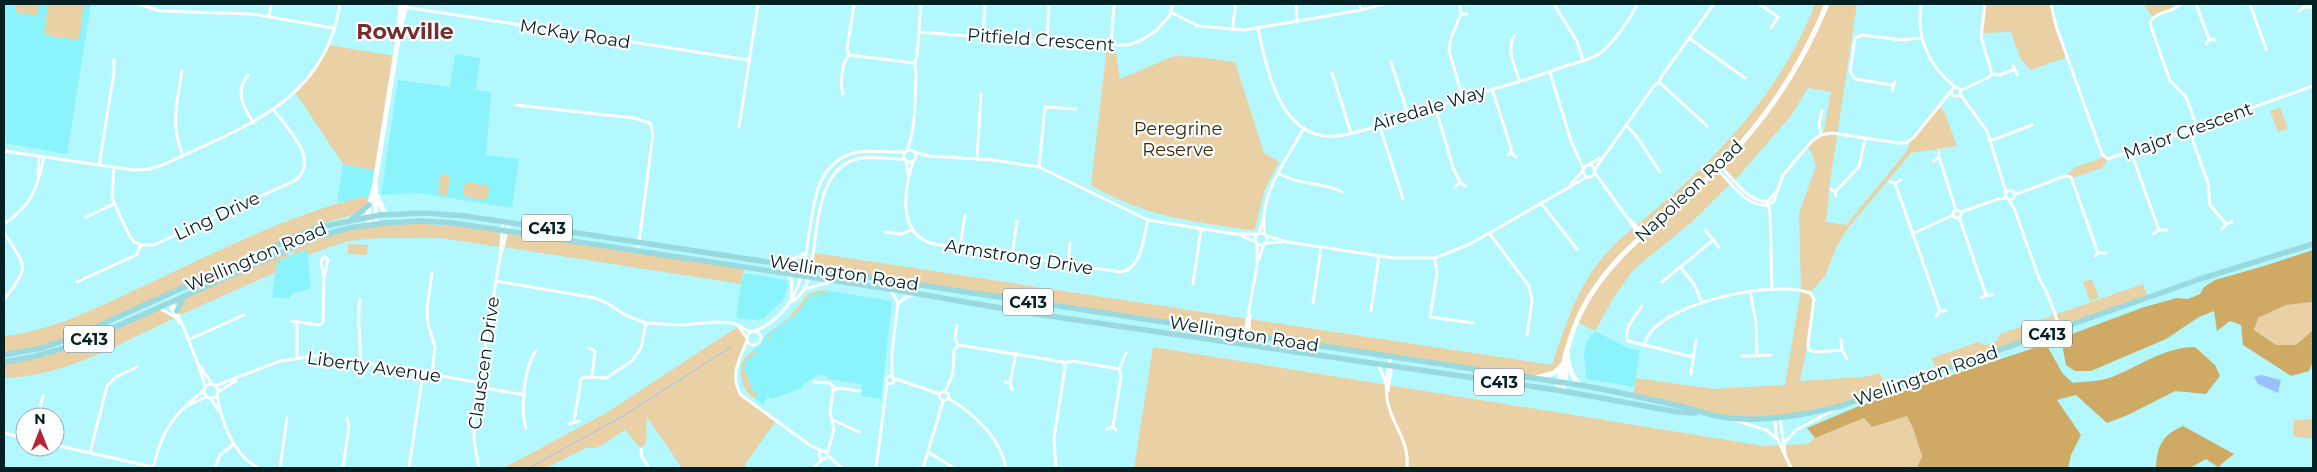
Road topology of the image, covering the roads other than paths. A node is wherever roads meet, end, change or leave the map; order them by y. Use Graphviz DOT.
graph roads {
  1 [pos="138,4"];
  2 [pos="271,4"];
  3 [pos="340,4"];
  4 [pos="758,4"];
  5 [pos="854,4"];
  6 [pos="921,4"];
  7 [pos="985,4"];
  8 [pos="1049,4"];
  9 [pos="1114,4"];
  10 [pos="1173,4"];
  11 [pos="1236,4"];
  12 [pos="1296,4"];
  13 [pos="1360,4"];
  14 [pos="1384,4"];
  15 [pos="1637,4"];
  16 [pos="1714,4"];
  17 [pos="1759,4"];
  18 [pos="1827,4"];
  19 [pos="1921,4"];
  20 [pos="1984,4"];
  21 [pos="2051,4"];
  22 [pos="2181,4"];
  23 [pos="2196,4"];
  24 [pos="2250,4"];
  25 [pos="403,5"];
  26 [pos="2303,5"];
  27 [pos="1460,6"];
  28 [pos="1555,6"];
  29 [pos="2311,7"];
  30 [pos="1361,10"];
  31 [pos="2299,11"];
  32 [pos="1172,13"];
  33 [pos="1461,14"];
  34 [pos="1467,14"];
  35 [pos="269,16"];
  36 [pos="1297,22"];
  37 [pos="334,28"];
  38 [pos="1771,28"];
  39 [pos="1232,30"];
  40 [pos="1258,30"];
  41 [pos="919,32"];
  42 [pos="1514,36"];
  43 [pos="982,37"];
  44 [pos="1689,38"];
  45 [pos="1921,38"];
  46 [pos="2210,39"];
  47 [pos="1047,40"];
  48 [pos="2215,40"];
  49 [pos="2263,40"];
  50 [pos="1505,41"];
  51 [pos="1510,42"];
  52 [pos="2256,42"];
  53 [pos="2206,44"];
  54 [pos="1111,46"];
  55 [pos="2266,49"];
  56 [pos="849,55"];
  57 [pos="114,59"];
  58 [pos="749,60"];
  59 [pos="1583,60"];
  60 [pos="1391,62"];
  61 [pos="914,63"];
  62 [pos="2013,65"];
  63 [pos="2013,70"];
  64 [pos="182,71"];
  65 [pos="1332,73"];
  66 [pos="1550,73"];
  67 [pos="1992,74"];
  68 [pos="248,75"];
  69 [pos="2017,75"];
  70 [pos="1745,78"];
  71 [pos="1520,80"];
  72 [pos="1659,82"];
  73 [pos="2313,86"];
  74 [pos="1492,89"];
  75 [pos="1956,90"];
  76 [pos="1892,91"];
  77 [pos="843,94"];
  78 [pos="981,94"];
  79 [pos="1955,96"];
  80 [pos="1463,98"];
  81 [pos="1947,98"];
  82 [pos="1964,102"];
  83 [pos="516,105"];
  84 [pos="1436,108"];
  85 [pos="1076,109"];
  86 [pos="274,110"];
  87 [pos="1822,111"];
  88 [pos="1408,115"];
  89 [pos="253,124"];
  90 [pos="1379,124"];
  91 [pos="1626,125"];
  92 [pos="2032,125"];
  93 [pos="1707,126"];
  94 [pos="739,127"];
  95 [pos="2197,127"];
  96 [pos="1304,128"];
  97 [pos="2189,130"];
  98 [pos="1351,133"];
  99 [pos="1821,135"];
  100 [pos="911,138"];
  101 [pos="1865,138"];
  102 [pos="1990,141"];
  103 [pos="4,150"];
  104 [pos="906,151"];
  105 [pos="914,152"];
  106 [pos="1940,152"];
  107 [pos="2131,152"];
  108 [pos="850,155"];
  109 [pos="1577,155"];
  110 [pos="39,156"];
  111 [pos="183,156"];
  112 [pos="929,156"];
  113 [pos="1603,156"];
  114 [pos="44,157"];
  115 [pos="1516,157"];
  116 [pos="1939,157"];
  117 [pos="976,159"];
  118 [pos="905,160"];
  119 [pos="852,161"];
  120 [pos="913,161"];
  121 [pos="1934,161"];
  122 [pos="99,165"];
  123 [pos="1589,165"];
  124 [pos="1039,167"];
  125 [pos="114,168"];
  126 [pos="1719,168"];
  127 [pos="1583,170"];
  128 [pos="1595,171"];
  129 [pos="1660,172"];
  130 [pos="1278,173"];
  131 [pos="1586,176"];
  132 [pos="1591,177"];
  133 [pos="909,178"];
  134 [pos="38,179"];
  135 [pos="1901,180"];
  136 [pos="1460,182"];
  137 [pos="1890,182"];
  138 [pos="1895,183"];
  139 [pos="375,184"];
  140 [pos="1465,186"];
  141 [pos="1602,186"];
  142 [pos="1455,188"];
  143 [pos="1567,188"];
  144 [pos="1743,189"];
  145 [pos="1831,190"];
  146 [pos="1342,192"];
  147 [pos="1740,192"];
  148 [pos="2010,195"];
  149 [pos="1752,196"];
  150 [pos="1402,199"];
  151 [pos="1749,201"];
  152 [pos="1541,202"];
  153 [pos="1767,203"];
  154 [pos="114,204"];
  155 [pos="369,205"];
  156 [pos="814,206"];
  157 [pos="821,208"];
  158 [pos="1956,210"];
  159 [pos="1961,212"];
  160 [pos="385,214"];
  161 [pos="965,215"];
  162 [pos="1954,215"];
  163 [pos="372,216"];
  164 [pos="86,217"];
  165 [pos="1264,217"];
  166 [pos="1959,218"];
  167 [pos="352,219"];
  168 [pos="1017,220"];
  169 [pos="1148,220"];
  170 [pos="506,222"];
  171 [pos="2232,222"];
  172 [pos="4,224"];
  173 [pos="2226,224"];
  174 [pos="373,225"];
  175 [pos="1201,229"];
  176 [pos="2222,229"];
  177 [pos="505,230"];
  178 [pos="911,230"];
  179 [pos="1705,230"];
  180 [pos="2159,230"];
  181 [pos="2167,230"];
  182 [pos="4,232"];
  183 [pos="885,232"];
  184 [pos="1489,233"];
  185 [pos="302,234"];
  186 [pos="1234,234"];
  187 [pos="1258,234"];
  188 [pos="1912,234"];
  189 [pos="2153,234"];
  190 [pos="1642,235"];
  191 [pos="1266,236"];
  192 [pos="809,239"];
  193 [pos="816,240"];
  194 [pos="305,241"];
  195 [pos="1712,241"];
  196 [pos="640,242"];
  197 [pos="1256,242"];
  198 [pos="1288,242"];
  199 [pos="1070,243"];
  200 [pos="1265,244"];
  201 [pos="2313,244"];
  202 [pos="141,245"];
  203 [pos="1321,247"];
  204 [pos="1719,247"];
  205 [pos="960,248"];
  206 [pos="1577,249"];
  207 [pos="638,250"];
  208 [pos="807,252"];
  209 [pos="2106,253"];
  210 [pos="1012,256"];
  211 [pos="1380,256"];
  212 [pos="500,257"];
  213 [pos="1435,258"];
  214 [pos="780,264"];
  215 [pos="1068,264"];
  216 [pos="1257,264"];
  217 [pos="804,268"];
  218 [pos="812,268"];
  219 [pos="1681,268"];
  220 [pos="432,273"];
  221 [pos="787,273"];
  222 [pos="806,276"];
  223 [pos="324,278"];
  224 [pos="496,281"];
  225 [pos="832,281"];
  226 [pos="77,282"];
  227 [pos="1662,282"];
  228 [pos="1193,284"];
  229 [pos="805,289"];
  230 [pos="890,289"];
  231 [pos="1772,290"];
  232 [pos="1750,291"];
  233 [pos="167,294"];
  234 [pos="915,294"];
  235 [pos="1986,295"];
  236 [pos="1992,295"];
  237 [pos="184,296"];
  238 [pos="1982,298"];
  239 [pos="4,300"];
  240 [pos="360,300"];
  241 [pos="170,302"];
  242 [pos="898,303"];
  243 [pos="1313,303"];
  244 [pos="1702,303"];
  245 [pos="790,304"];
  246 [pos="1642,306"];
  247 [pos="157,308"];
  248 [pos="1633,309"];
  249 [pos="1371,311"];
  250 [pos="1946,311"];
  251 [pos="1639,312"];
  252 [pos="1940,312"];
  253 [pos="176,314"];
  254 [pos="244,315"];
  255 [pos="1936,316"];
  256 [pos="292,321"];
  257 [pos="298,322"];
  258 [pos="646,323"];
  259 [pos="1473,323"];
  260 [pos="181,325"];
  261 [pos="957,325"];
  262 [pos="739,326"];
  263 [pos="763,328"];
  264 [pos="2060,329"];
  265 [pos="753,331"];
  266 [pos="1247,335"];
  267 [pos="1527,335"];
  268 [pos="761,338"];
  269 [pos="747,339"];
  270 [pos="1841,339"];
  271 [pos="188,340"];
  272 [pos="1696,340"];
  273 [pos="1246,344"];
  274 [pos="958,345"];
  275 [pos="754,346"];
  276 [pos="1644,346"];
  277 [pos="589,348"];
  278 [pos="1842,350"];
  279 [pos="536,351"];
  280 [pos="1126,352"];
  281 [pos="742,353"];
  282 [pos="1016,353"];
  283 [pos="4,355"];
  284 [pos="1771,355"];
  285 [pos="1742,356"];
  286 [pos="1757,356"];
  287 [pos="297,357"];
  288 [pos="1392,357"];
  289 [pos="1693,357"];
  290 [pos="196,359"];
  291 [pos="1847,359"];
  292 [pos="4,362"];
  293 [pos="360,362"];
  294 [pos="1065,363"];
  295 [pos="1565,363"];
  296 [pos="1378,364"];
  297 [pos="1390,366"];
  298 [pos="138,367"];
  299 [pos="1119,370"];
  300 [pos="423,372"];
  301 [pos="432,374"];
  302 [pos="1691,374"];
  303 [pos="592,376"];
  304 [pos="241,378"];
  305 [pos="1536,378"];
  306 [pos="890,380"];
  307 [pos="814,382"];
  308 [pos="1005,382"];
  309 [pos="1562,382"];
  310 [pos="1010,383"];
  311 [pos="1386,384"];
  312 [pos="214,385"];
  313 [pos="479,385"];
  314 [pos="1579,385"];
  315 [pos="835,388"];
  316 [pos="204,389"];
  317 [pos="1012,390"];
  318 [pos="1560,390"];
  319 [pos="860,391"];
  320 [pos="946,392"];
  321 [pos="217,394"];
  322 [pos="940,394"];
  323 [pos="1388,394"];
  324 [pos="525,395"];
  325 [pos="43,396"];
  326 [pos="206,398"];
  327 [pos="948,398"];
  328 [pos="211,399"];
  329 [pos="943,401"];
  330 [pos="1841,406"];
  331 [pos="40,407"];
  332 [pos="182,408"];
  333 [pos="221,413"];
  334 [pos="1704,413"];
  335 [pos="287,418"];
  336 [pos="347,418"];
  337 [pos="1730,418"];
  338 [pos="1778,418"];
  339 [pos="833,420"];
  340 [pos="574,422"];
  341 [pos="579,422"];
  342 [pos="569,424"];
  343 [pos="1113,427"];
  344 [pos="526,428"];
  345 [pos="1107,429"];
  346 [pos="1116,430"];
  347 [pos="859,432"];
  348 [pos="1778,440"];
  349 [pos="1785,442"];
  350 [pos="234,444"];
  351 [pos="65,447"];
  352 [pos="641,449"];
  353 [pos="928,452"];
  354 [pos="90,453"];
  355 [pos="823,455"];
  356 [pos="1786,456"];
  357 [pos="153,468"];
  358 [pos="216,468"];
  359 [pos="259,468"];
  360 [pos="280,468"];
  361 [pos="343,468"];
  362 [pos="409,468"];
  363 [pos="479,468"];
  364 [pos="649,468"];
  365 [pos="813,468"];
  366 [pos="842,468"];
  367 [pos="876,468"];
  368 [pos="923,468"];
  369 [pos="954,468"];
  370 [pos="1006,468"];
  371 [pos="1056,468"];
  372 [pos="1407,468"];
  373 [pos="1791,468"];
  1 -- 35 [label="street"];
  2 -- 35 [label="street"];
  3 -- 37 [label="street"];
  4 -- 58 [label="street"];
  5 -- 56 [label="street"];
  6 -- 41 [label="street"];
  7 -- 43 [label="street"];
  8 -- 47 [label="street"];
  9 -- 54 [label="street"];
  10 -- 32 [label="street"];
  11 -- 39 [label="street"];
  12 -- 36 [label="street"];
  13 -- 30 [label="street"];
  14 -- 30 [label="street"];
  15 -- 59 [label="street, Airedale Way"];
  16 -- 44 [label="street"];
  17 -- 38 [label="street"];
  18 -- 126 [label="main road, Napoleon Road"];
  19 -- 45 [label="street"];
  20 -- 67 [label="street"];
  21 -- 107 [label="street, Major Crescent"];
  22 -- 95 [label="street"];
  23 -- 46 [label="street"];
  24 -- 49 [label="street"];
  25 -- 58 [label="street, McKay Road"];
  25 -- 139 [label="main road"];
  26 -- 29 [label="street"];
  26 -- 31 [label="street"];
  27 -- 33 [label="street"];
  28 -- 59 [label="street"];
  30 -- 36 [label="street"];
  32 -- 39 [label="street"];
  32 -- 54 [label="street, Pitfield Crescent"];
  33 -- 34 [label="street"];
  33 -- 80 [label="street"];
  35 -- 37 [label="street"];
  36 -- 40 [label="street"];
  37 -- 86 [label="street"];
  39 -- 40 [label="street"];
  40 -- 96 [label="street, Airedale Way"];
  41 -- 43 [label="street, Pitfield Crescent"];
  41 -- 61 [label="street"];
  42 -- 51 [label="street"];
  43 -- 47 [label="street, Pitfield Crescent"];
  44 -- 70 [label="street"];
  44 -- 72 [label="street"];
  45 -- 75 [label="street"];
  45 -- 76 [label="street"];
  46 -- 48 [label="street"];
  46 -- 53 [label="street"];
  47 -- 54 [label="street, Pitfield Crescent"];
  49 -- 52 [label="street"];
  49 -- 55 [label="street"];
  50 -- 51 [label="street"];
  51 -- 71 [label="street"];
  56 -- 61 [label="street"];
  56 -- 77 [label="street"];
  57 -- 122 [label="street"];
  58 -- 94 [label="street"];
  59 -- 66 [label="street, Airedale Way"];
  60 -- 88 [label="street"];
  61 -- 100 [label="street"];
  62 -- 63 [label="street"];
  63 -- 67 [label="street"];
  63 -- 69 [label="street"];
  64 -- 111 [label="street"];
  65 -- 98 [label="street"];
  66 -- 71 [label="street, Airedale Way"];
  66 -- 109 [label="street"];
  67 -- 75 [label="street"];
  68 -- 89 [label="street"];
  71 -- 74 [label="street, Airedale Way"];
  72 -- 91 [label="street"];
  72 -- 93 [label="street"];
  73 -- 95 [label="street, Major Crescent"];
  74 -- 80 [label="street, Airedale Way"];
  74 -- 115 [label="street"];
  75 -- 79 [label="street"];
  75 -- 79 [label="street"];
  75 -- 81 [label="street"];
  75 -- 82 [label="street"];
  78 -- 117 [label="street"];
  79 -- 81 [label="street"];
  79 -- 82 [label="street"];
  80 -- 84 [label="street, Airedale Way"];
  81 -- 101 [label="street"];
  82 -- 102 [label="street"];
  83 -- 196 [label="street"];
  84 -- 88 [label="street, Airedale Way"];
  84 -- 136 [label="street"];
  85 -- 124 [label="street"];
  86 -- 89 [label="street"];
  86 -- 202 [label="street, Ling Drive"];
  87 -- 99 [label="street"];
  88 -- 90 [label="street, Airedale Way"];
  89 -- 111 [label="street"];
  90 -- 98 [label="street, Airedale Way"];
  90 -- 150 [label="street"];
  91 -- 113 [label="street"];
  91 -- 129 [label="street"];
  92 -- 102 [label="street"];
  95 -- 97 [label="street, Major Crescent"];
  96 -- 98 [label="street, Airedale Way"];
  96 -- 130 [label="street"];
  97 -- 107 [label="street, Major Crescent"];
  97 -- 173 [label="street"];
  99 -- 101 [label="street"];
  99 -- 153 [label="street"];
  100 -- 104 [label="street"];
  100 -- 105 [label="street"];
  101 -- 145 [label="street"];
  102 -- 148 [label="street"];
  103 -- 110 [label="street"];
  104 -- 105 [label="street"];
  104 -- 108 [label="street"];
  104 -- 118 [label="street"];
  105 -- 112 [label="street"];
  105 -- 120 [label="street"];
  106 -- 116 [label="street"];
  107 -- 180 [label="street"];
  108 -- 119 [label="street"];
  108 -- 156 [label="street"];
  109 -- 123 [label="street"];
  109 -- 127 [label="street"];
  110 -- 114 [label="street"];
  110 -- 134 [label="street"];
  111 -- 125 [label="street"];
  112 -- 117 [label="street"];
  112 -- 120 [label="street"];
  113 -- 123 [label="street"];
  113 -- 128 [label="street"];
  114 -- 122 [label="street"];
  114 -- 134 [label="street"];
  116 -- 121 [label="street"];
  116 -- 158 [label="street"];
  117 -- 124 [label="street"];
  118 -- 119 [label="street"];
  118 -- 120 [label="street"];
  118 -- 133 [label="street"];
  119 -- 157 [label="street"];
  120 -- 133 [label="street"];
  122 -- 125 [label="street"];
  123 -- 127 [label="street"];
  123 -- 128 [label="street"];
  124 -- 169 [label="street"];
  125 -- 154 [label="street"];
  126 -- 144 [label="street"];
  126 -- 147 [label="street"];
  126 -- 190 [label="main road, Napoleon Road"];
  127 -- 131 [label="street"];
  127 -- 143 [label="street"];
  128 -- 132 [label="street"];
  128 -- 141 [label="street"];
  130 -- 146 [label="street"];
  130 -- 165 [label="street"];
  131 -- 132 [label="street"];
  131 -- 143 [label="street"];
  132 -- 141 [label="street"];
  133 -- 178 [label="street"];
  134 -- 172 [label="street"];
  135 -- 138 [label="street"];
  136 -- 140 [label="street"];
  136 -- 142 [label="street"];
  137 -- 138 [label="street"];
  138 -- 188 [label="street"];
  139 -- 155 [label="main road"];
  139 -- 160 [label="main road"];
  139 -- 163 [label="main road"];
  141 -- 190 [label="street"];
  143 -- 152 [label="street"];
  144 -- 147 [label="street"];
  144 -- 149 [label="street"];
  147 -- 151 [label="street"];
  148 -- 159 [label="street"];
  148 -- 209 [label="street"];
  148 -- 264 [label="street"];
  149 -- 151 [label="street"];
  149 -- 153 [label="street"];
  151 -- 153 [label="street"];
  152 -- 184 [label="street"];
  152 -- 206 [label="street"];
  153 -- 231 [label="street"];
  154 -- 164 [label="street"];
  154 -- 202 [label="street"];
  155 -- 163 [label="main road"];
  155 -- 167 [label="main road"];
  156 -- 157 [label="street"];
  156 -- 192 [label="street"];
  157 -- 193 [label="street"];
  158 -- 159 [label="street"];
  158 -- 162 [label="street"];
  159 -- 166 [label="street"];
  160 -- 163 [label="main road, Wellington Road / C413"];
  160 -- 170 [label="main road, Wellington Road / C413"];
  161 -- 205 [label="street"];
  162 -- 166 [label="street"];
  162 -- 188 [label="street"];
  163 -- 167 [label="main road, Wellington Road / C413"];
  163 -- 174 [label="main road"];
  165 -- 187 [label="street"];
  165 -- 191 [label="street"];
  166 -- 235 [label="street"];
  167 -- 185 [label="main road, Wellington Road / C413"];
  168 -- 210 [label="street"];
  169 -- 175 [label="street"];
  169 -- 215 [label="street, Armstrong Drive"];
  170 -- 177 [label="street"];
  170 -- 177 [label="street, Clauscen Drive"];
  170 -- 196 [label="main road, Wellington Road / C413"];
  171 -- 173 [label="street"];
  173 -- 176 [label="street"];
  174 -- 177 [label="main road, Wellington Road / C413"];
  174 -- 194 [label="main road, Wellington Road / C413"];
  175 -- 186 [label="street"];
  175 -- 228 [label="street"];
  177 -- 207 [label="main road, Wellington Road / C413"];
  177 -- 212 [label="street, Clauscen Drive"];
  177 -- 212 [label="street, Clauscen Drive"];
  178 -- 183 [label="street"];
  178 -- 205 [label="street, Armstrong Drive"];
  179 -- 195 [label="street"];
  180 -- 181 [label="street"];
  180 -- 189 [label="street"];
  182 -- 239 [label="street"];
  184 -- 213 [label="street"];
  184 -- 267 [label="street"];
  185 -- 194 [label="main road"];
  185 -- 233 [label="main road, Wellington Road / C413"];
  186 -- 187 [label="street"];
  186 -- 197 [label="street"];
  187 -- 191 [label="street"];
  187 -- 197 [label="street"];
  188 -- 252 [label="street"];
  190 -- 295 [label="main road, Napoleon Road"];
  191 -- 198 [label="street"];
  191 -- 200 [label="street"];
  192 -- 193 [label="street"];
  192 -- 208 [label="street"];
  193 -- 218 [label="street"];
  194 -- 237 [label="main road, Wellington Road / C413"];
  195 -- 204 [label="street"];
  195 -- 219 [label="street"];
  196 -- 207 [label="street"];
  196 -- 214 [label="main road, Wellington Road / C413"];
  197 -- 200 [label="street"];
  197 -- 216 [label="street"];
  198 -- 200 [label="street"];
  198 -- 203 [label="street"];
  199 -- 215 [label="street"];
  200 -- 216 [label="street"];
  201 -- 264 [label="main road, Wellington Road / C413"];
  202 -- 226 [label="street"];
  203 -- 211 [label="street"];
  203 -- 243 [label="street"];
  205 -- 210 [label="street, Armstrong Drive"];
  207 -- 221 [label="main road, Wellington Road / C413"];
  208 -- 214 [label="street"];
  208 -- 217 [label="street"];
  210 -- 215 [label="street, Armstrong Drive"];
  211 -- 213 [label="street"];
  211 -- 249 [label="street"];
  212 -- 224 [label="street, Clauscen Drive"];
  213 -- 259 [label="street"];
  214 -- 217 [label="main road, Wellington Road / C413"];
  216 -- 266 [label="street"];
  217 -- 218 [label="main road, Wellington Road / C413"];
  217 -- 222 [label="street"];
  218 -- 222 [label="street"];
  218 -- 266 [label="main road, Wellington Road / C413"];
  219 -- 227 [label="street"];
  219 -- 244 [label="street"];
  220 -- 301 [label="street"];
  221 -- 222 [label="main road, Wellington Road / C413"];
  221 -- 245 [label="street"];
  222 -- 225 [label="main road, Wellington Road / C413"];
  222 -- 229 [label="street"];
  222 -- 245 [label="street"];
  223 -- 223 [label="street"];
  223 -- 257 [label="street"];
  224 -- 258 [label="street"];
  224 -- 313 [label="street, Clauscen Drive"];
  225 -- 229 [label="street"];
  225 -- 230 [label="main road, Wellington Road / C413"];
  229 -- 245 [label="street"];
  230 -- 234 [label="main road, Wellington Road / C413"];
  230 -- 242 [label="street"];
  231 -- 232 [label="street"];
  231 -- 278 [label="street"];
  232 -- 244 [label="street"];
  232 -- 286 [label="street"];
  233 -- 241 [label="main road"];
  233 -- 283 [label="main road, Wellington Road / C413"];
  234 -- 242 [label="street"];
  234 -- 273 [label="main road, Wellington Road / C413"];
  235 -- 236 [label="street"];
  235 -- 238 [label="street"];
  237 -- 241 [label="main road, Wellington Road / C413"];
  237 -- 253 [label="main road"];
  240 -- 293 [label="street"];
  241 -- 247 [label="main road, Wellington Road / C413"];
  241 -- 253 [label="street"];
  241 -- 253 [label="street"];
  242 -- 306 [label="street"];
  244 -- 276 [label="street"];
  245 -- 263 [label="street"];
  246 -- 251 [label="street"];
  247 -- 253 [label="street"];
  247 -- 292 [label="main road, Wellington Road / C413"];
  248 -- 251 [label="street"];
  250 -- 252 [label="street"];
  251 -- 276 [label="street"];
  252 -- 255 [label="street"];
  253 -- 260 [label="street"];
  253 -- 260 [label="street"];
  254 -- 271 [label="street"];
  256 -- 257 [label="street"];
  257 -- 287 [label="street"];
  258 -- 262 [label="street"];
  258 -- 303 [label="street"];
  260 -- 271 [label="street"];
  261 -- 274 [label="street"];
  262 -- 265 [label="street"];
  262 -- 269 [label="street"];
  263 -- 265 [label="street"];
  263 -- 268 [label="street"];
  264 -- 330 [label="main road, Wellington Road / C413"];
  265 -- 268 [label="street"];
  265 -- 269 [label="street"];
  266 -- 273 [label="street"];
  266 -- 288 [label="main road, Wellington Road / C413"];
  268 -- 275 [label="street"];
  269 -- 275 [label="street"];
  269 -- 281 [label="street"];
  270 -- 278 [label="street"];
  271 -- 290 [label="street"];
  272 -- 289 [label="street"];
  273 -- 296 [label="main road, Wellington Road / C413"];
  274 -- 282 [label="street"];
  274 -- 320 [label="street"];
  275 -- 281 [label="street"];
  276 -- 289 [label="street"];
  277 -- 303 [label="street"];
  278 -- 291 [label="street"];
  279 -- 324 [label="street"];
  280 -- 299 [label="street"];
  281 -- 355 [label="street"];
  282 -- 294 [label="street"];
  282 -- 310 [label="street"];
  284 -- 286 [label="street"];
  285 -- 286 [label="street"];
  287 -- 293 [label="street, Liberty Avenue"];
  287 -- 304 [label="street, Liberty Avenue"];
  288 -- 297 [label="street"];
  288 -- 305 [label="main road, Wellington Road / C413"];
  289 -- 302 [label="street"];
  290 -- 312 [label="street"];
  290 -- 316 [label="street"];
  293 -- 300 [label="street, Liberty Avenue"];
  294 -- 299 [label="street"];
  294 -- 371 [label="street"];
  295 -- 305 [label="main road"];
  295 -- 309 [label="main road, Napoleon Road"];
  295 -- 314 [label="main road"];
  296 -- 297 [label="main road, Wellington Road / C413"];
  296 -- 311 [label="street"];
  297 -- 311 [label="street"];
  297 -- 318 [label="main road, Wellington Road / C413"];
  297 -- 323 [label="street"];
  298 -- 354 [label="street"];
  299 -- 343 [label="street"];
  300 -- 301 [label="street, Liberty Avenue"];
  300 -- 362 [label="street"];
  301 -- 313 [label="street, Liberty Avenue"];
  303 -- 340 [label="street"];
  304 -- 312 [label="street, Liberty Avenue"];
  304 -- 321 [label="street, Liberty Avenue"];
  305 -- 309 [label="main road, Wellington Road / C413"];
  306 -- 322 [label="street"];
  306 -- 367 [label="street"];
  307 -- 315 [label="street"];
  308 -- 310 [label="street"];
  309 -- 314 [label="main road, Wellington Road / C413"];
  309 -- 318 [label="main road, Napoleon Road"];
  310 -- 317 [label="street"];
  311 -- 323 [label="street"];
  312 -- 316 [label="street, Liberty Avenue"];
  312 -- 321 [label="street"];
  313 -- 324 [label="street, Liberty Avenue"];
  313 -- 363 [label="street, Clauscen Drive"];
  314 -- 334 [label="main road, Wellington Road / C413"];
  315 -- 319 [label="street"];
  315 -- 339 [label="street"];
  316 -- 326 [label="street"];
  316 -- 332 [label="street"];
  318 -- 334 [label="main road, Wellington Road / C413"];
  320 -- 322 [label="street"];
  320 -- 327 [label="street"];
  321 -- 328 [label="street, Liberty Avenue"];
  321 -- 333 [label="street"];
  322 -- 329 [label="street"];
  323 -- 372 [label="street"];
  324 -- 344 [label="street"];
  325 -- 331 [label="street"];
  326 -- 328 [label="street"];
  326 -- 332 [label="street"];
  327 -- 329 [label="street"];
  327 -- 370 [label="street"];
  328 -- 333 [label="street"];
  329 -- 353 [label="street"];
  330 -- 338 [label="main road, Wellington Road / C413"];
  330 -- 349 [label="street"];
  332 -- 357 [label="street"];
  333 -- 350 [label="street"];
  334 -- 337 [label="main road, Wellington Road / C413"];
  335 -- 360 [label="street"];
  336 -- 361 [label="street"];
  337 -- 338 [label="main road, Wellington Road / C413"];
  337 -- 348 [label="street"];
  338 -- 348 [label="street"];
  338 -- 349 [label="street"];
  339 -- 347 [label="street"];
  339 -- 355 [label="street"];
  340 -- 341 [label="street"];
  340 -- 342 [label="street"];
  343 -- 345 [label="street"];
  343 -- 346 [label="street"];
  348 -- 356 [label="street"];
  349 -- 356 [label="street"];
  350 -- 358 [label="street"];
  350 -- 359 [label="street"];
  351 -- 354 [label="street"];
  352 -- 364 [label="street"];
  353 -- 368 [label="street"];
  353 -- 369 [label="street"];
  354 -- 357 [label="street"];
  355 -- 365 [label="street"];
  355 -- 366 [label="street"];
  356 -- 373 [label="street"];
}
